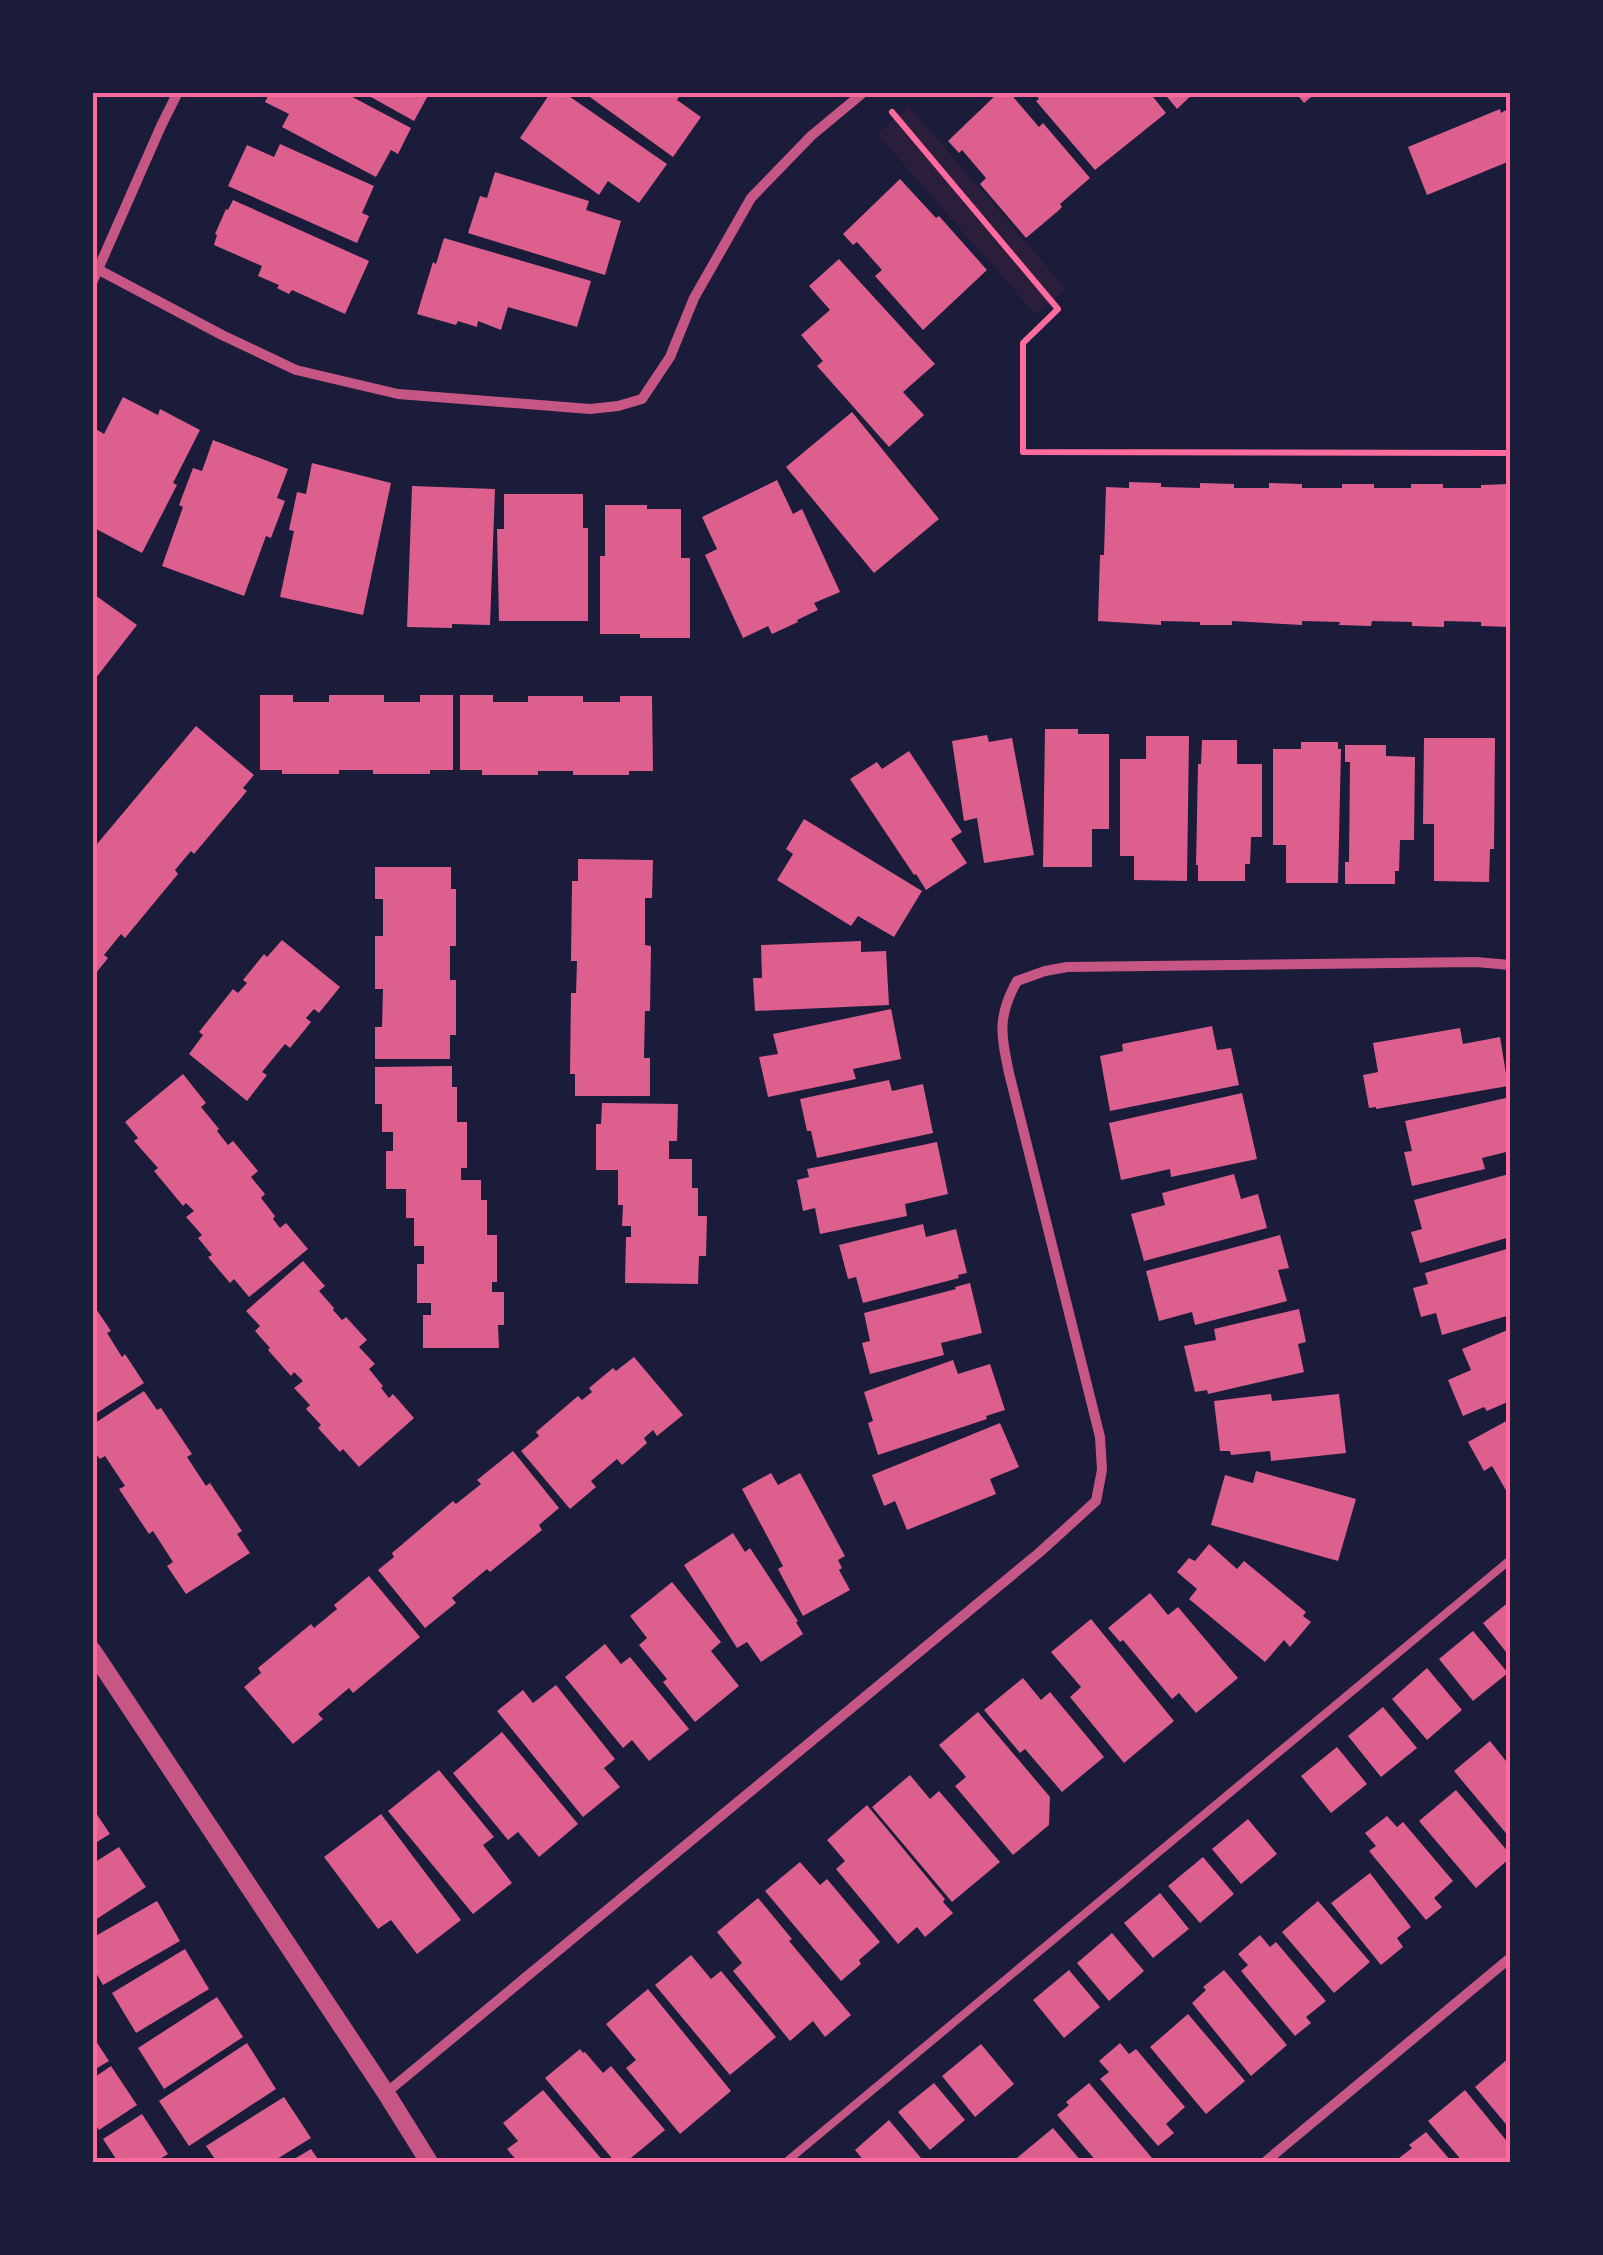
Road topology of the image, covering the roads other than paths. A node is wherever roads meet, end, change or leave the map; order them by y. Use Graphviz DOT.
graph roads {
  1 [pos="178,92"];
  2 [pos="864,92"];
  3 [pos="99,270"];
  4 [pos="92,283"];
  5 [pos="1510,965"];
  6 [pos="1510,1560"];
  7 [pos="92,1650"];
  8 [pos="1510,1958"];
  9 [pos="386,2093"];
  10 [pos="429,2162"];
  11 [pos="786,2162"];
  12 [pos="1265,2162"];
  1 -- 3 [label="street"];
  2 -- 3 [label="street"];
  3 -- 4 [label="street"];
  5 -- 9 [label="street"];
  6 -- 11 [label="lane"];
  7 -- 9 [label="street"];
  8 -- 12 [label="street"];
  9 -- 10 [label="street"];
}
